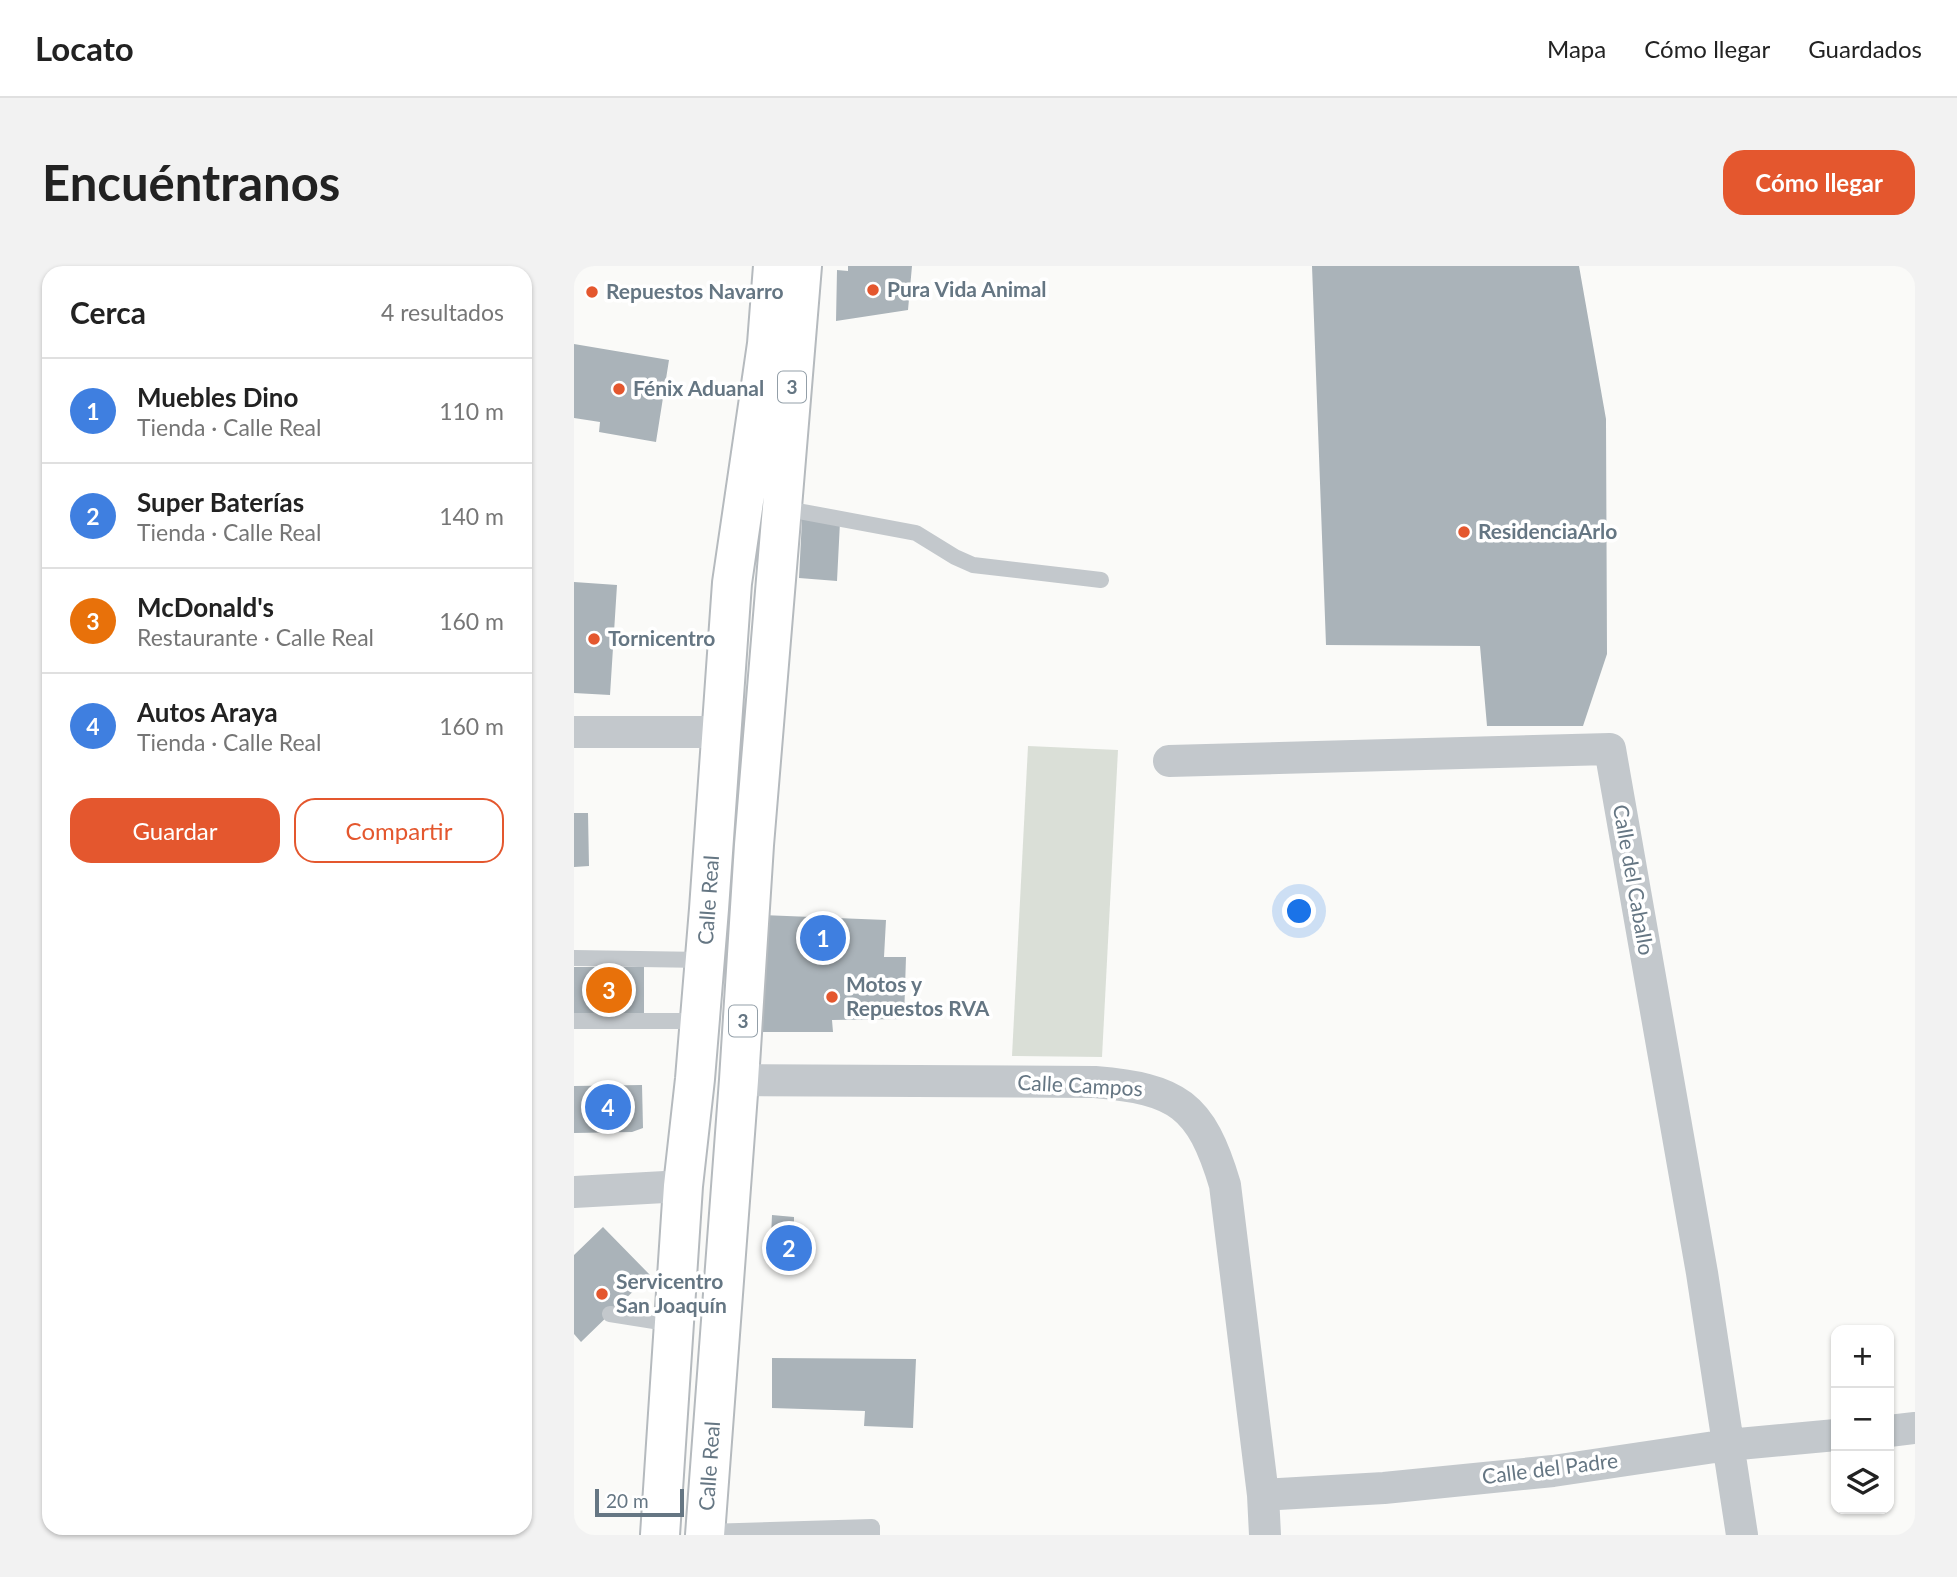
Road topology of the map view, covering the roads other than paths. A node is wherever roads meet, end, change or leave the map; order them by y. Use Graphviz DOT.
graph roads {
  1 [pos="773,266"];
  2 [pos="802,266"];
  3 [pos="782,508"];
  4 [pos="778,552"];
  5 [pos="1101,580"];
  6 [pos="574,732"];
  7 [pos="721,732"];
  8 [pos="1169,761"];
  9 [pos="754,845"];
  10 [pos="709,909"];
  11 [pos="574,958"];
  12 [pos="705,960"];
  13 [pos="574,1021"];
  14 [pos="700,1021"];
  15 [pos="740,1080"];
  16 [pos="683,1186"];
  17 [pos="574,1192"];
  18 [pos="610,1314"];
  19 [pos="674,1324"];
  20 [pos="717,1361"];
  21 [pos="1915,1428"];
  22 [pos="1894,1430"];
  23 [pos="1831,1435"];
  24 [pos="1728,1445"];
  25 [pos="1263,1494"];
  26 [pos="705,1533"];
  27 [pos="660,1535"];
  28 [pos="872,1535"];
  29 [pos="1265,1535"];
  30 [pos="1742,1535"];
  1 -- 7 [label="main road, Calle Real / 3"];
  2 -- 3 [label="main road, Calle Real / 3"];
  3 -- 4 [label="main road, Calle Real / 3"];
  3 -- 5 [label="lane"];
  4 -- 7 [label="main road"];
  4 -- 9 [label="main road, Calle Real / 3"];
  6 -- 7 [label="street"];
  7 -- 9 [label="main road"];
  7 -- 10 [label="main road, Calle Real / 3"];
  8 -- 24 [label="street, Calle del Caballo"];
  9 -- 15 [label="main road, Calle Real / 3"];
  10 -- 12 [label="main road, Calle Real / 3"];
  10 -- 15 [label="main road"];
  11 -- 12 [label="lane"];
  12 -- 14 [label="main road, Calle Real / 3"];
  13 -- 14 [label="lane"];
  14 -- 16 [label="main road, Calle Real / 3"];
  15 -- 16 [label="main road"];
  15 -- 20 [label="main road, Calle Real / 3"];
  15 -- 25 [label="street, Calle Campos"];
  16 -- 17 [label="street"];
  16 -- 19 [label="main road, Calle Real / 3"];
  16 -- 20 [label="main road"];
  18 -- 19 [label="lane"];
  19 -- 27 [label="main road, Calle Real / 3"];
  20 -- 26 [label="main road, Calle Real / 3"];
  21 -- 22 [label="street"];
  23 -- 24 [label="street, Calle del Padre"];
  24 -- 25 [label="street, Calle del Padre"];
  24 -- 30 [label="street"];
  25 -- 29 [label="street, Calle Campos"];
  26 -- 28 [label="lane"];
}
